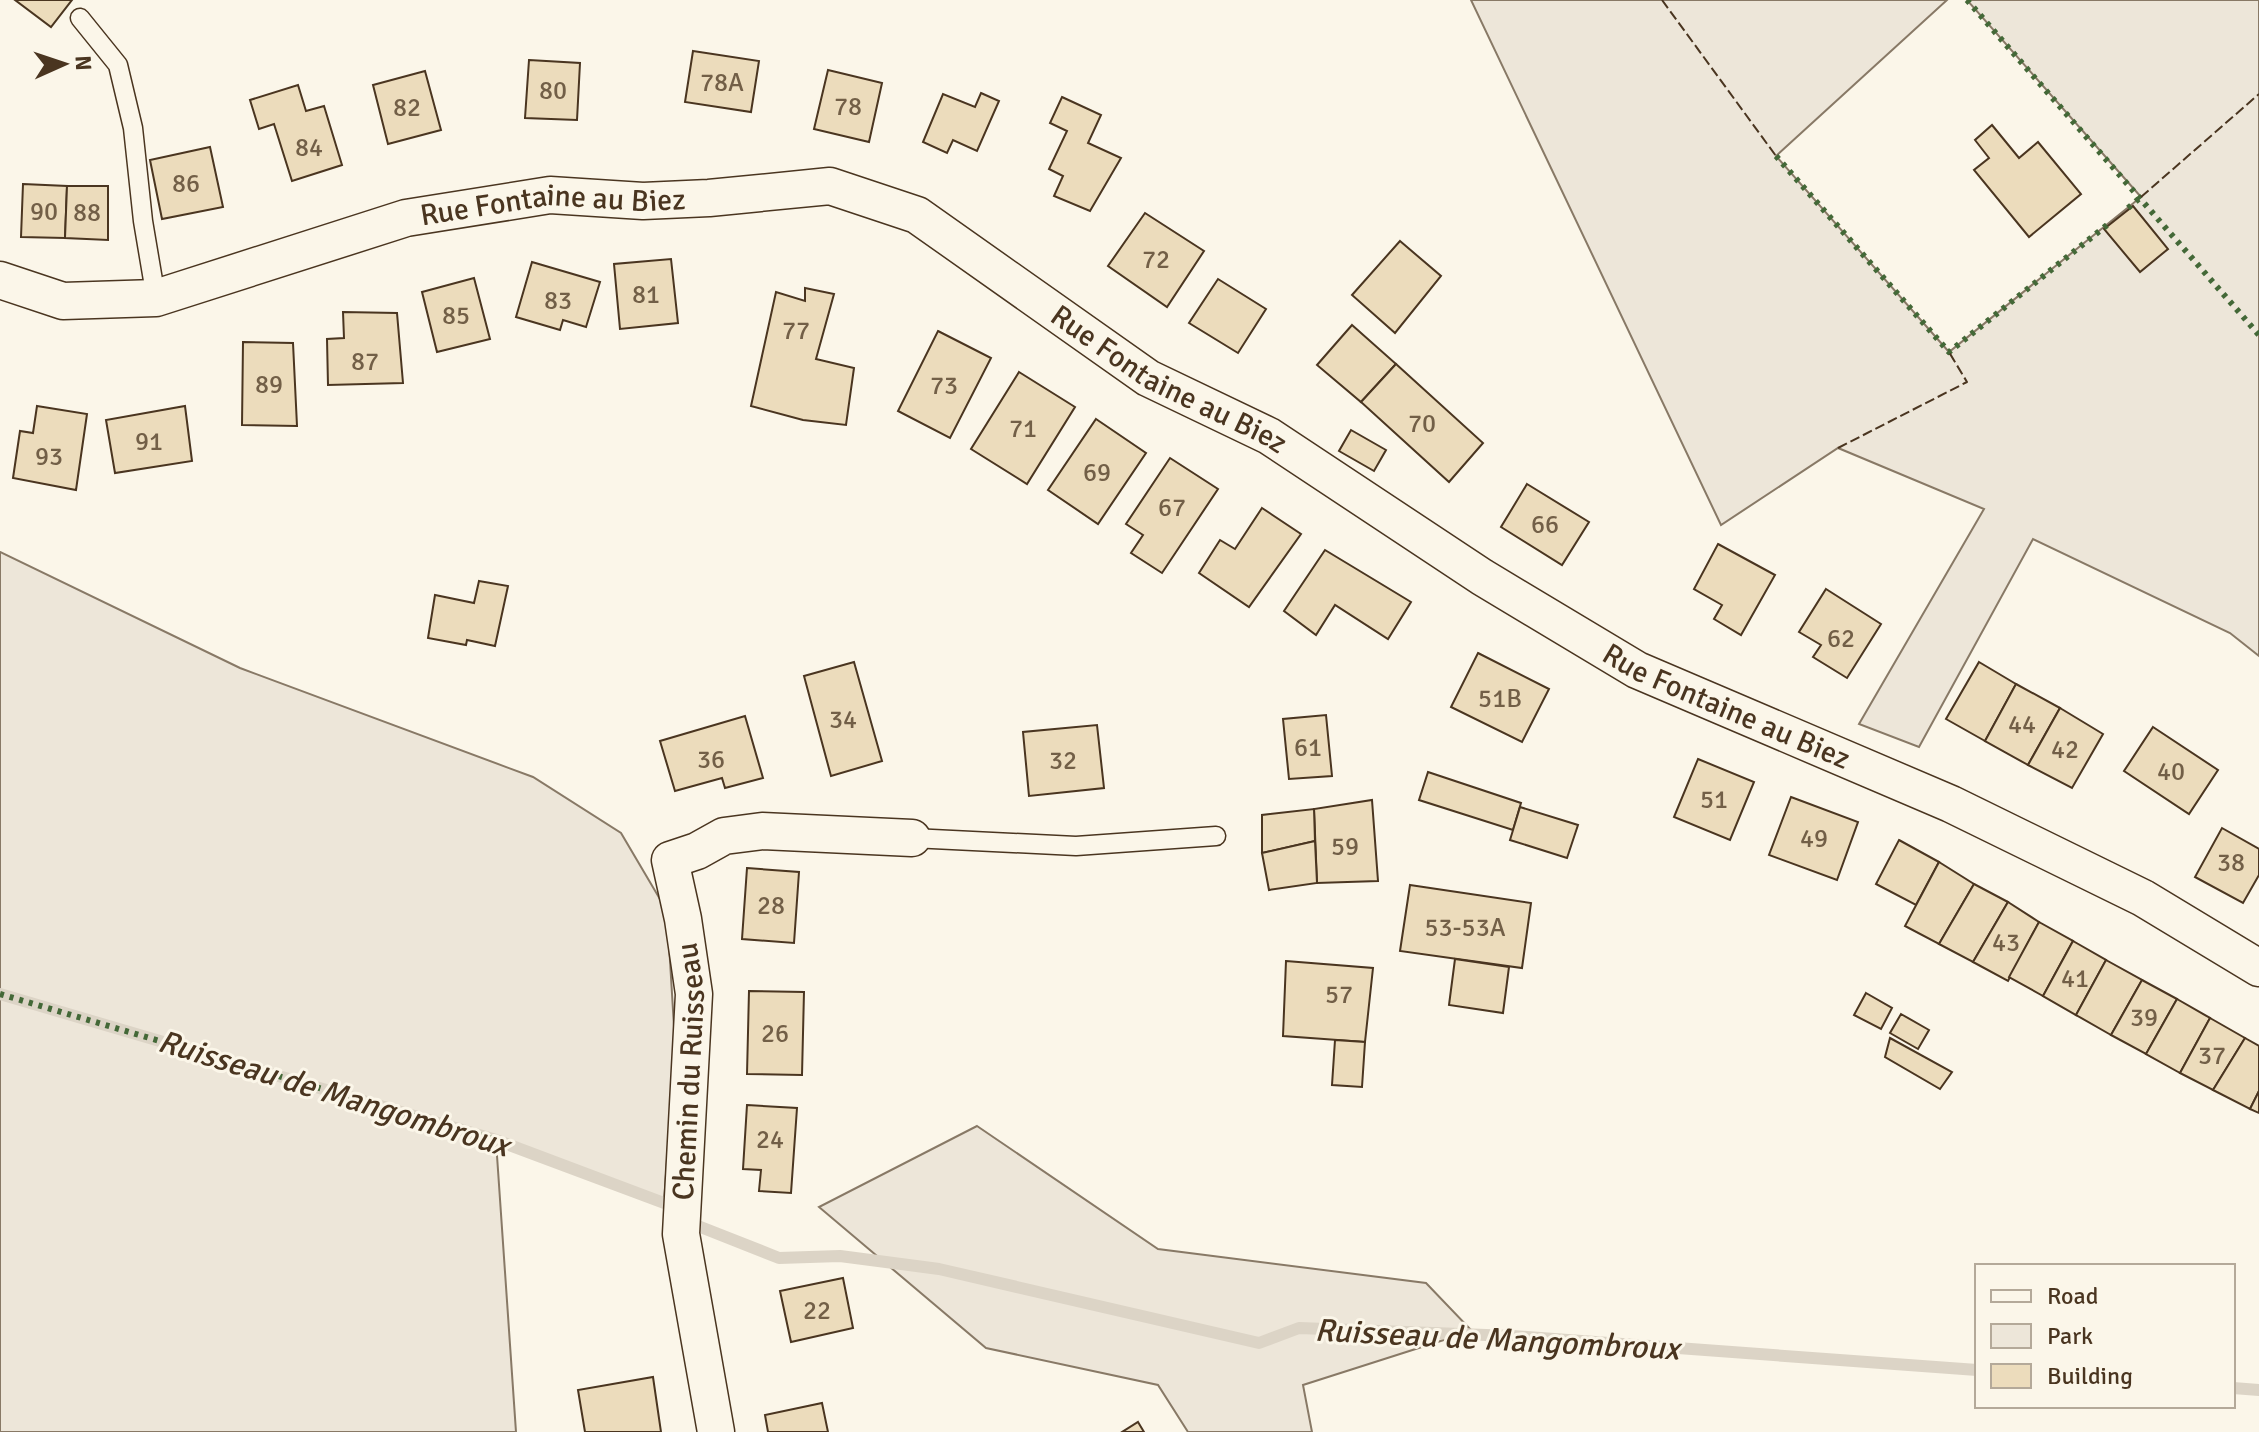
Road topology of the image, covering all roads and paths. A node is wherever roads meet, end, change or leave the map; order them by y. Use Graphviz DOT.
graph roads {
  1 [pos="80,18"];
  2 [pos="0,280"];
  3 [pos="156,298"];
  4 [pos="1216,836"];
  5 [pos="912,838"];
  6 [pos="2259,968"];
  7 [pos="716,1432"];
  1 -- 3 [label="lane"];
  2 -- 3 [label="street, Rue Fontaine au Biez"];
  3 -- 6 [label="street, Rue Fontaine au Biez"];
  4 -- 5 [label="lane"];
  5 -- 7 [label="street, Chemin du Ruisseau"];
}
